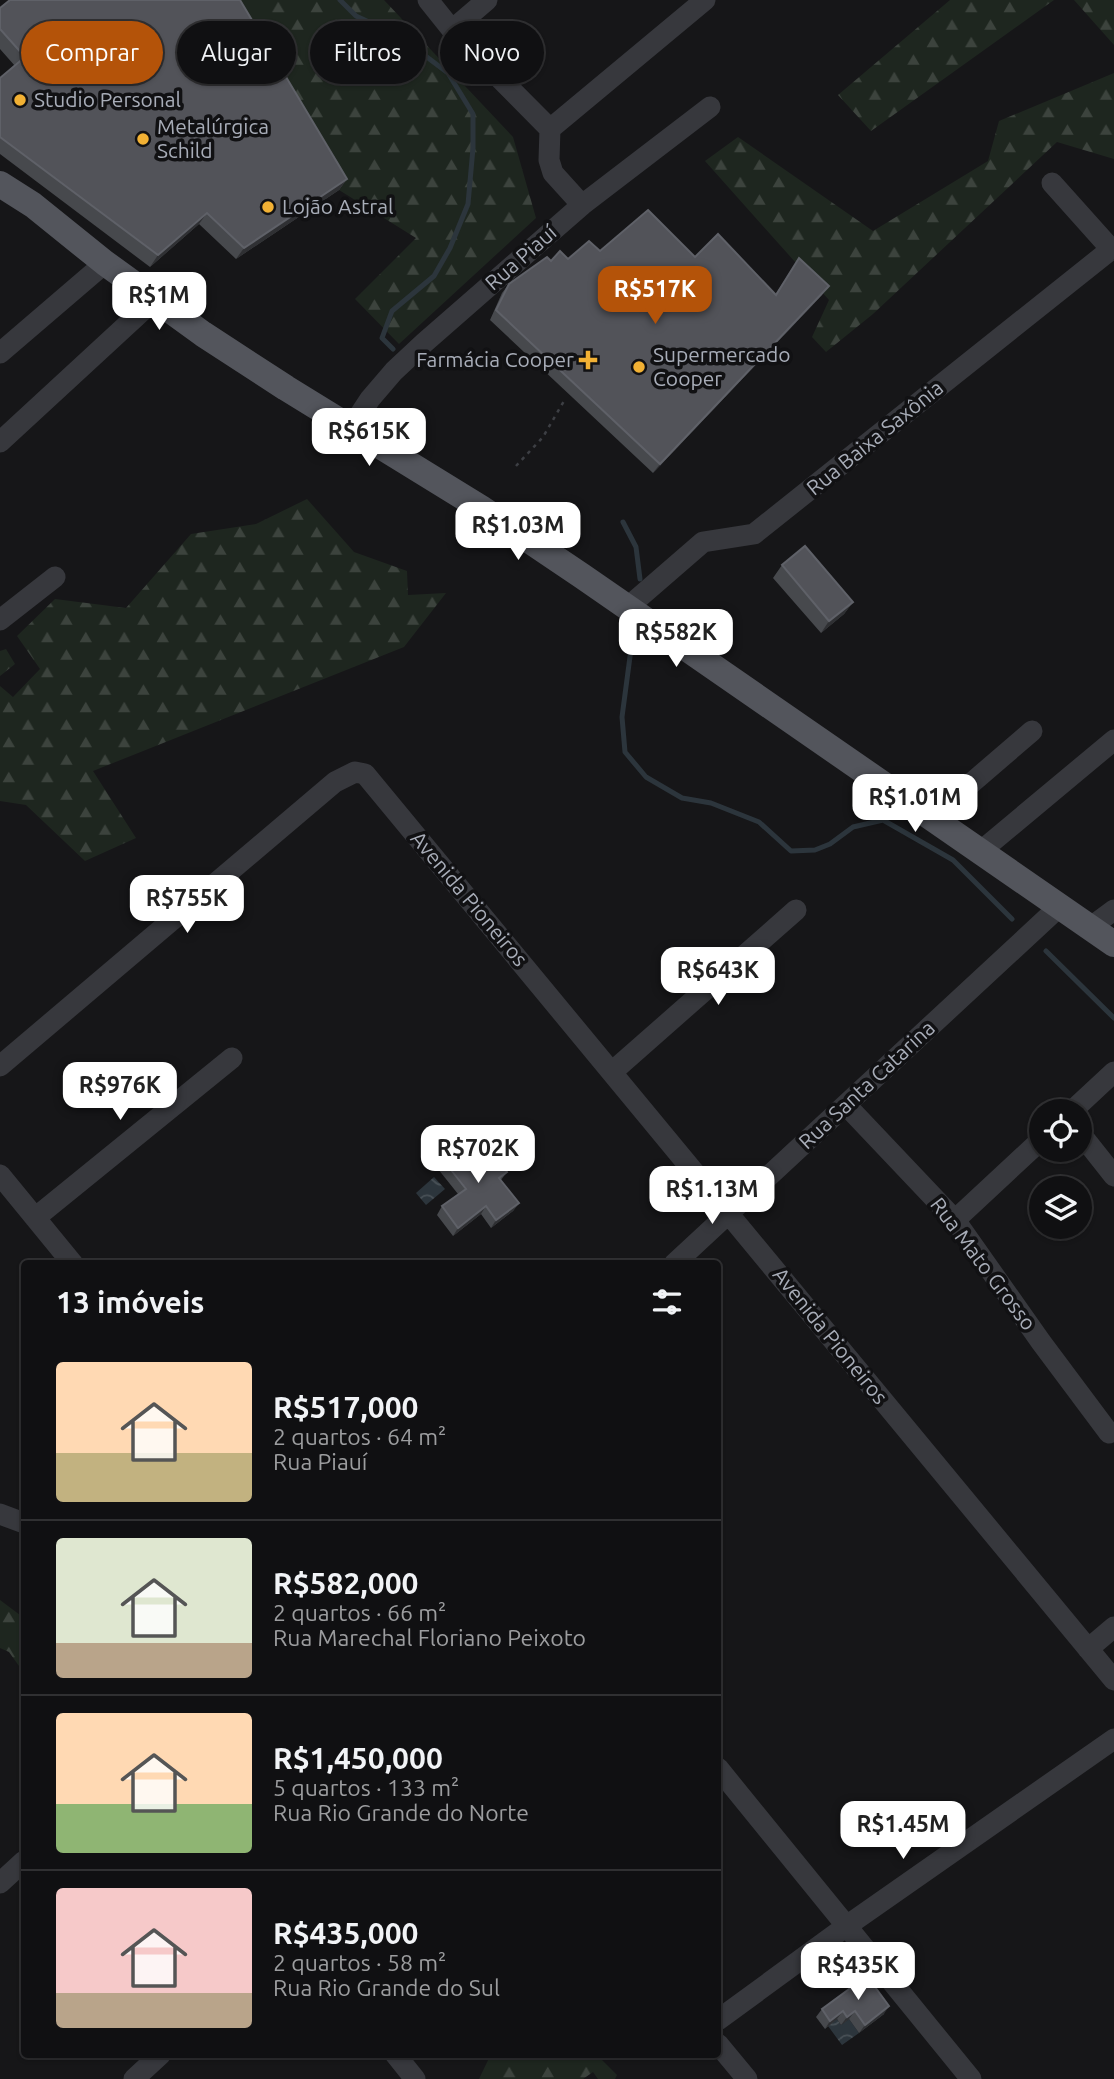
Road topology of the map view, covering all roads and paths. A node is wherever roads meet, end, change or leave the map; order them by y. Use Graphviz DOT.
graph roads {
  1 [pos="428,0"];
  2 [pos="487,0"];
  3 [pos="705,0"];
  4 [pos="445,21"];
  5 [pos="462,21"];
  6 [pos="505,84"];
  7 [pos="710,107"];
  8 [pos="550,129"];
  9 [pos="1052,183"];
  10 [pos="0,184"];
  11 [pos="582,205"];
  12 [pos="1113,248"];
  13 [pos="105,263"];
  14 [pos="154,300"];
  15 [pos="0,354"];
  16 [pos="564,401"];
  17 [pos="351,428"];
  18 [pos="0,442"];
  19 [pos="516,466"];
  20 [pos="55,577"];
  21 [pos="628,607"];
  22 [pos="0,620"];
  23 [pos="1032,731"];
  24 [pos="1114,740"];
  25 [pos="932,817"];
  26 [pos="981,850"];
  27 [pos="1060,906"];
  28 [pos="796,910"];
  29 [pos="1114,910"];
  30 [pos="1091,927"];
  31 [pos="1114,944"];
  32 [pos="232,1058"];
  33 [pos="0,1066"];
  34 [pos="612,1072"];
  35 [pos="1114,1072"];
  36 [pos="1085,1099"];
  37 [pos="846,1105"];
  38 [pos="1092,1148"];
  39 [pos="1029,1151"];
  40 [pos="0,1175"];
  41 [pos="1114,1176"];
  42 [pos="729,1213"];
  43 [pos="35,1218"];
  44 [pos="955,1220"];
  45 [pos="70,1260"];
  46 [pos="678,1260"];
  47 [pos="1109,1433"];
  48 [pos="0,1514"];
  49 [pos="21,1522"];
  50 [pos="1114,1627"];
  51 [pos="1088,1649"];
  52 [pos="1114,1680"];
  53 [pos="1114,1739"];
  54 [pos="721,1772"];
  55 [pos="21,1864"];
  56 [pos="0,1883"];
  57 [pos="848,1925"];
  58 [pos="721,2018"];
  59 [pos="721,2048"];
  60 [pos="157,2058"];
  61 [pos="398,2058"];
  62 [pos="134,2079"];
  63 [pos="415,2079"];
  64 [pos="747,2079"];
  65 [pos="971,2079"];
  1 -- 4 [label="street"];
  2 -- 5 [label="street"];
  3 -- 8 [label="street"];
  6 -- 8 [label="street"];
  7 -- 11 [label="street, Rua Piauí"];
  8 -- 11 [label="street"];
  9 -- 12 [label="street"];
  10 -- 13 [label="main road"];
  11 -- 17 [label="street, Rua Piauí"];
  12 -- 21 [label="street, Rua Baixa Saxônia"];
  13 -- 14 [label="main road"];
  13 -- 15 [label="street"];
  14 -- 17 [label="main road"];
  14 -- 18 [label="street"];
  16 -- 19 [label="path"];
  17 -- 21 [label="main road"];
  20 -- 22 [label="street"];
  21 -- 25 [label="main road"];
  23 -- 25 [label="street"];
  24 -- 26 [label="street"];
  25 -- 26 [label="main road"];
  26 -- 27 [label="main road"];
  27 -- 30 [label="main road"];
  27 -- 37 [label="street, Rua Santa Catarina"];
  28 -- 34 [label="street"];
  29 -- 30 [label="street"];
  30 -- 31 [label="main road"];
  32 -- 43 [label="street"];
  33 -- 34 [label="street, Avenida Pioneiros"];
  34 -- 42 [label="street, Avenida Pioneiros"];
  35 -- 36 [label="street"];
  37 -- 42 [label="street, Rua Santa Catarina"];
  37 -- 44 [label="street, Rua Mato Grosso"];
  38 -- 41 [label="street"];
  39 -- 44 [label="street"];
  40 -- 43 [label="street"];
  42 -- 46 [label="street, Rua Santa Catarina"];
  42 -- 51 [label="street, Avenida Pioneiros"];
  43 -- 45 [label="street"];
  44 -- 47 [label="street, Rua Mato Grosso"];
  48 -- 49 [label="street"];
  50 -- 51 [label="street"];
  51 -- 52 [label="street, Avenida Pioneiros"];
  53 -- 57 [label="street"];
  54 -- 57 [label="street"];
  55 -- 56 [label="street"];
  57 -- 58 [label="street"];
  57 -- 65 [label="street"];
  59 -- 64 [label="street"];
  60 -- 62 [label="street"];
  61 -- 63 [label="street"];
}
